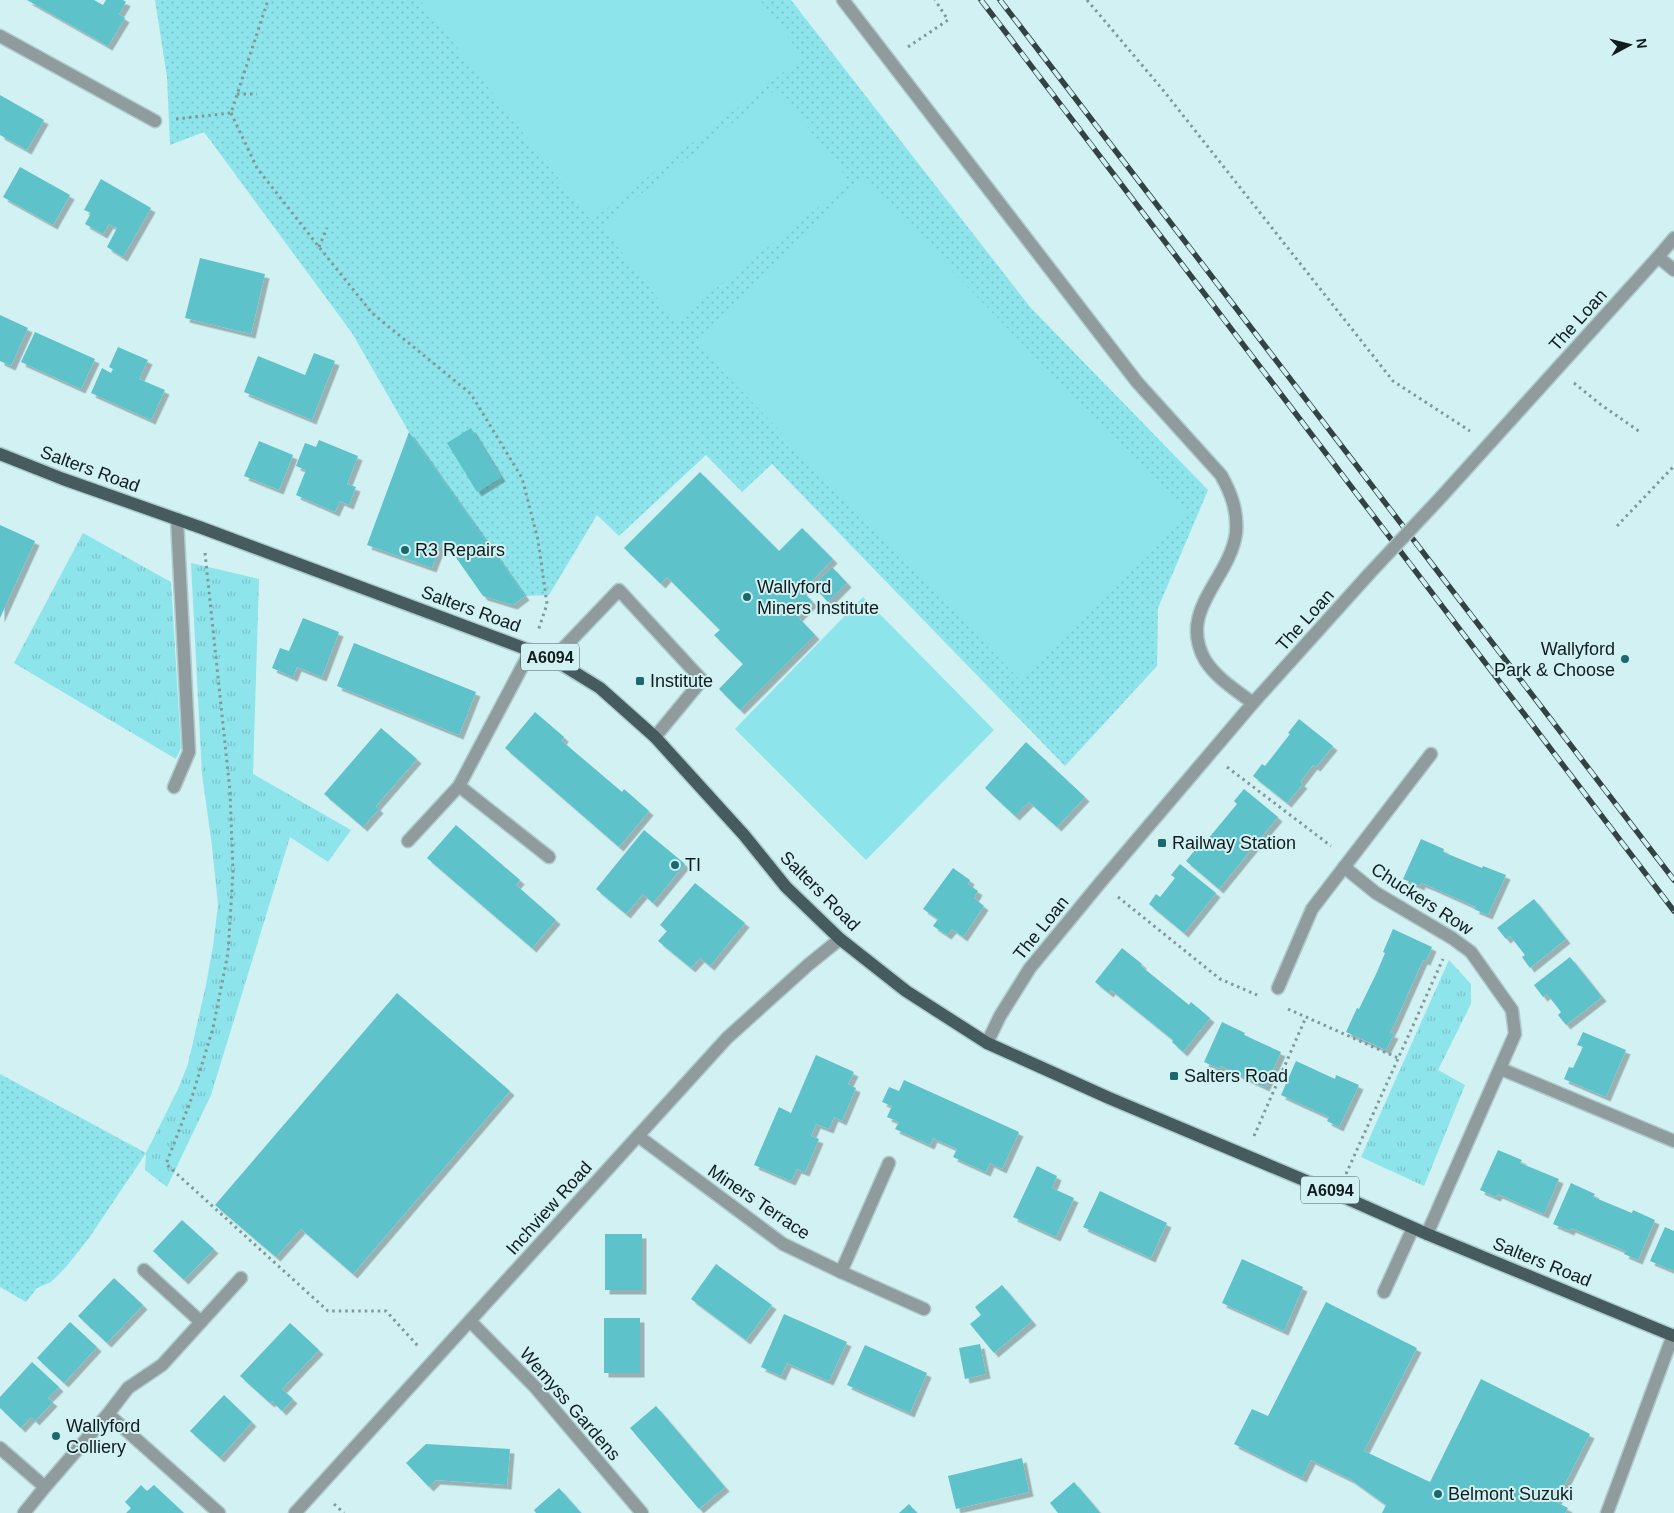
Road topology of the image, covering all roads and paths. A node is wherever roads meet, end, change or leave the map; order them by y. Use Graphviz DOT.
graph roads {
  1 [pos="268,0"];
  2 [pos="843,0"];
  3 [pos="935,0"];
  4 [pos="1087,0"];
  5 [pos="0,36"];
  6 [pos="889,60"];
  7 [pos="237,94"];
  8 [pos="258,94"];
  9 [pos="231,113"];
  10 [pos="155,121"];
  11 [pos="328,228"];
  12 [pos="1674,238"];
  13 [pos="319,247"];
  14 [pos="1658,257"];
  15 [pos="1674,270"];
  16 [pos="1557,369"];
  17 [pos="1640,432"];
  18 [pos="1473,433"];
  19 [pos="0,454"];
  20 [pos="1674,466"];
  21 [pos="177,519"];
  22 [pos="1617,526"];
  23 [pos="202,528"];
  24 [pos="531,650"];
  25 [pos="553,658"];
  26 [pos="1253,703"];
  27 [pos="655,737"];
  28 [pos="1210,754"];
  29 [pos="1432,754"];
  30 [pos="459,786"];
  31 [pos="174,787"];
  32 [pos="408,841"];
  33 [pos="549,857"];
  34 [pos="1347,864"];
  35 [pos="1100,883"];
  36 [pos="1452,938"];
  37 [pos="840,939"];
  38 [pos="1278,988"];
  39 [pos="1263,998"];
  40 [pos="1281,1006"];
  41 [pos="1306,1017"];
  42 [pos="987,1043"];
  43 [pos="1398,1058"];
  44 [pos="1501,1069"];
  45 [pos="638,1136"];
  46 [pos="1674,1140"];
  47 [pos="1246,1155"];
  48 [pos="889,1163"];
  49 [pos="1338,1194"];
  50 [pos="1413,1228"];
  51 [pos="1427,1234"];
  52 [pos="144,1270"];
  53 [pos="841,1272"];
  54 [pos="241,1278"];
  55 [pos="1384,1292"];
  56 [pos="924,1309"];
  57 [pos="470,1321"];
  58 [pos="201,1322"];
  59 [pos="1673,1336"];
  60 [pos="432,1362"];
  61 [pos="108,1414"];
  62 [pos="0,1448"];
  63 [pos="44,1487"];
  64 [pos="24,1513"];
  65 [pos="219,1513"];
  66 [pos="295,1513"];
  67 [pos="642,1513"];
  68 [pos="1607,1513"];
  1 -- 7 [label="path"];
  2 -- 6 [label="street"];
  3 -- 6 [label="path"];
  4 -- 18 [label="path"];
  5 -- 10 [label="street"];
  6 -- 26 [label="street"];
  7 -- 8 [label="path"];
  7 -- 9 [label="path"];
  9 -- 10 [label="path"];
  9 -- 13 [label="path"];
  11 -- 13 [label="path"];
  12 -- 14 [label="street, The Loan"];
  13 -- 24 [label="path"];
  14 -- 15 [label="street"];
  14 -- 16 [label="street, The Loan"];
  16 -- 17 [label="path"];
  16 -- 26 [label="street, The Loan, bridge"];
  19 -- 21 [label="main road, Salters Road / A6094"];
  20 -- 22 [label="path"];
  21 -- 23 [label="main road, Salters Road / A6094"];
  21 -- 31 [label="street"];
  23 -- 24 [label="main road, Salters Road / A6094"];
  23 -- 60 [label="path"];
  24 -- 25 [label="main road, Salters Road / A6094"];
  24 -- 30 [label="street"];
  25 -- 27 [label="main road, Salters Road / A6094"];
  25 -- 27 [label="street"];
  26 -- 28 [label="street, The Loan"];
  27 -- 37 [label="main road, Salters Road / A6094"];
  28 -- 34 [label="path"];
  28 -- 35 [label="street, The Loan"];
  29 -- 34 [label="street, Chuckers Row"];
  30 -- 32 [label="street"];
  30 -- 33 [label="street"];
  34 -- 36 [label="street, Chuckers Row"];
  34 -- 38 [label="street, Chuckers Row"];
  35 -- 39 [label="path"];
  35 -- 42 [label="street, The Loan"];
  36 -- 43 [label="path"];
  36 -- 44 [label="street, Chuckers Row"];
  37 -- 42 [label="main road, Salters Road / A6094"];
  37 -- 45 [label="street, Inchview Road"];
  40 -- 41 [label="path"];
  41 -- 43 [label="path"];
  41 -- 47 [label="path"];
  42 -- 47 [label="main road, Salters Road / A6094"];
  43 -- 49 [label="path"];
  44 -- 46 [label="street"];
  44 -- 51 [label="street, Chuckers Row"];
  45 -- 53 [label="street, Miners Terrace"];
  45 -- 57 [label="street, Inchview Road"];
  47 -- 49 [label="main road, Salters Road / A6094"];
  48 -- 53 [label="street"];
  49 -- 50 [label="main road, Salters Road / A6094"];
  50 -- 51 [label="main road, Salters Road / A6094"];
  50 -- 55 [label="street"];
  51 -- 59 [label="main road, Salters Road / A6094"];
  52 -- 58 [label="street"];
  53 -- 56 [label="street, Miners Terrace"];
  54 -- 58 [label="street"];
  57 -- 60 [label="street, Inchview Road"];
  57 -- 67 [label="street, Wemyss Gardens"];
  58 -- 61 [label="street"];
  59 -- 68 [label="street"];
  60 -- 66 [label="street, Inchview Road"];
  61 -- 63 [label="street"];
  61 -- 65 [label="street"];
  62 -- 63 [label="street"];
  63 -- 64 [label="street"];
}
